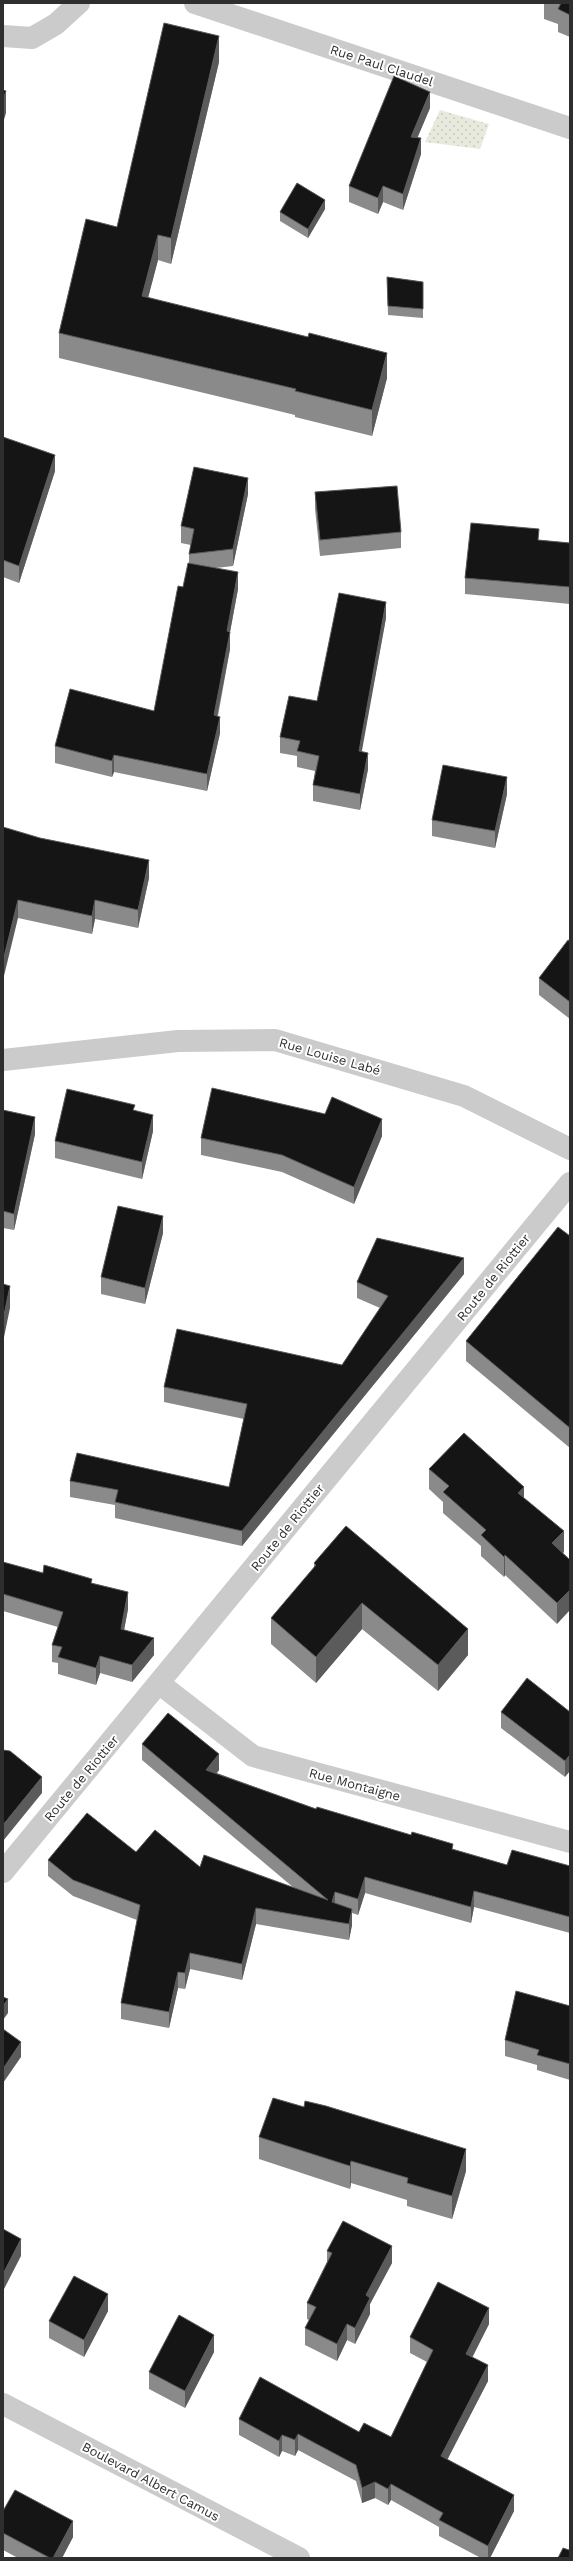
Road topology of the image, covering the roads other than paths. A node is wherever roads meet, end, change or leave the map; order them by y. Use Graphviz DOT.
graph roads {
  1 [pos="79,3"];
  2 [pos="195,3"];
  3 [pos="3,36"];
  4 [pos="570,128"];
  5 [pos="3,1060"];
  6 [pos="570,1150"];
  7 [pos="570,1183"];
  8 [pos="160,1684"];
  9 [pos="570,1842"];
  10 [pos="3,1872"];
  11 [pos="3,2404"];
  12 [pos="298,2558"];
  1 -- 3 [label="street"];
  2 -- 4 [label="street, Rue Paul Claudel"];
  5 -- 6 [label="street, Rue Louise Labé"];
  7 -- 8 [label="street, Route de Riottier"];
  8 -- 9 [label="street, Rue Montaigne"];
  8 -- 10 [label="street, Route de Riottier"];
  11 -- 12 [label="street, Boulevard Albert Camus"];
}
